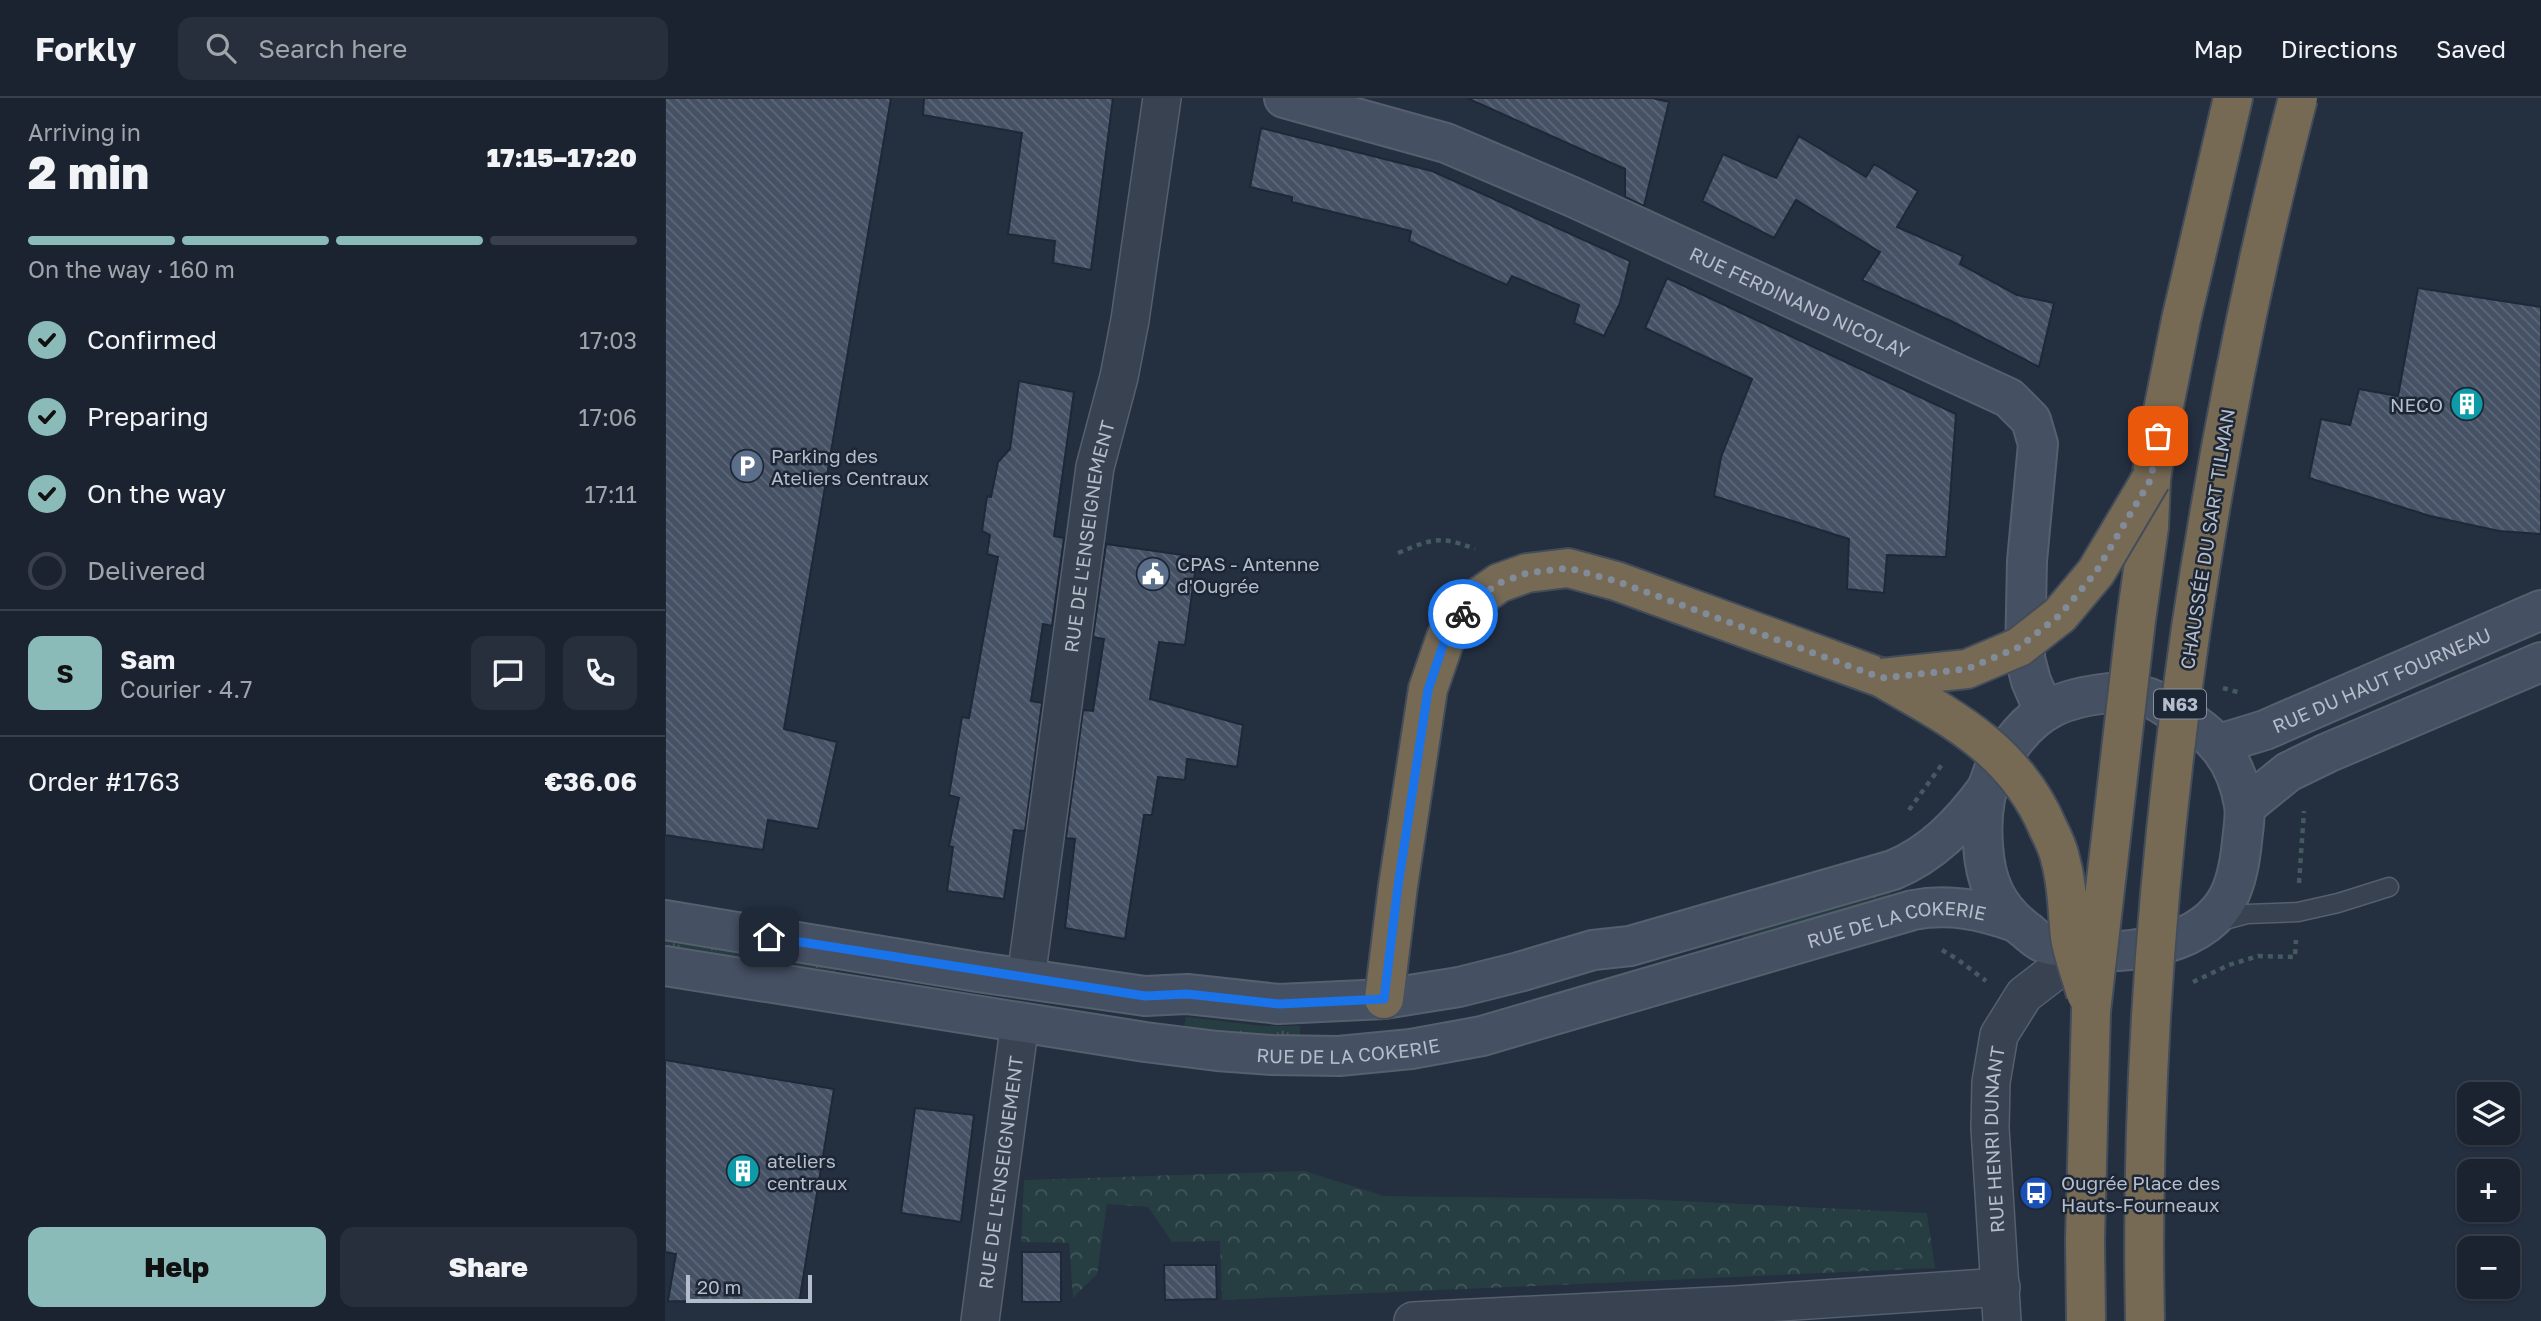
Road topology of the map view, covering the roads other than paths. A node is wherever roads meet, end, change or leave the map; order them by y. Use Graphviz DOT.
graph roads {
  1 [pos="1162,98"];
  2 [pos="1284,98"];
  3 [pos="2233,98"];
  4 [pos="2298,98"];
  5 [pos="2151,479"];
  6 [pos="2541,610"];
  7 [pos="2541,662"];
  8 [pos="1882,678"];
  9 [pos="2044,711"];
  10 [pos="2219,744"];
  11 [pos="1986,790"];
  12 [pos="2245,807"];
  13 [pos="2389,887"];
  14 [pos="665,920"];
  15 [pos="2015,922"];
  16 [pos="2204,925"];
  17 [pos="2081,951"];
  18 [pos="665,966"];
  19 [pos="1026,978"];
  20 [pos="1384,999"];
  21 [pos="2091,1011"];
  22 [pos="1020,1022"];
  23 [pos="2002,1304"];
  24 [pos="1736,1313"];
  25 [pos="980,1321"];
  26 [pos="1413,1321"];
  27 [pos="2086,1321"];
  28 [pos="2145,1321"];
  1 -- 19 [label="street, RUE DE L'ENSEIGNEMENT"];
  2 -- 9 [label="main road, RUE FERDINAND NICOLAY"];
  3 -- 5 [label="highway, N63"];
  4 -- 28 [label="highway, CHAUSSÉE DU SART TILMAN / N63, bridge"];
  5 -- 8 [label="highway, bridge"];
  5 -- 21 [label="highway, N63, bridge"];
  6 -- 10 [label="main road, RUE DU HAUT FOURNEAU"];
  7 -- 12 [label="main road"];
  8 -- 20 [label="highway"];
  8 -- 21 [label="highway, bridge"];
  9 -- 10 [label="main road"];
  9 -- 11 [label="main road"];
  10 -- 12 [label="main road"];
  11 -- 15 [label="main road"];
  11 -- 20 [label="main road"];
  12 -- 16 [label="main road"];
  13 -- 16 [label="lane"];
  14 -- 19 [label="main road"];
  15 -- 17 [label="main road"];
  15 -- 22 [label="main road, RUE DE LA COKERIE"];
  16 -- 17 [label="main road"];
  17 -- 23 [label="street, RUE HENRI DUNANT"];
  18 -- 22 [label="main road, RUE DE LA COKERIE"];
  19 -- 20 [label="main road"];
  21 -- 27 [label="highway, N63, bridge"];
  22 -- 25 [label="street, RUE DE L'ENSEIGNEMENT"];
  23 -- 24 [label="street"];
  24 -- 26 [label="street"];
}
